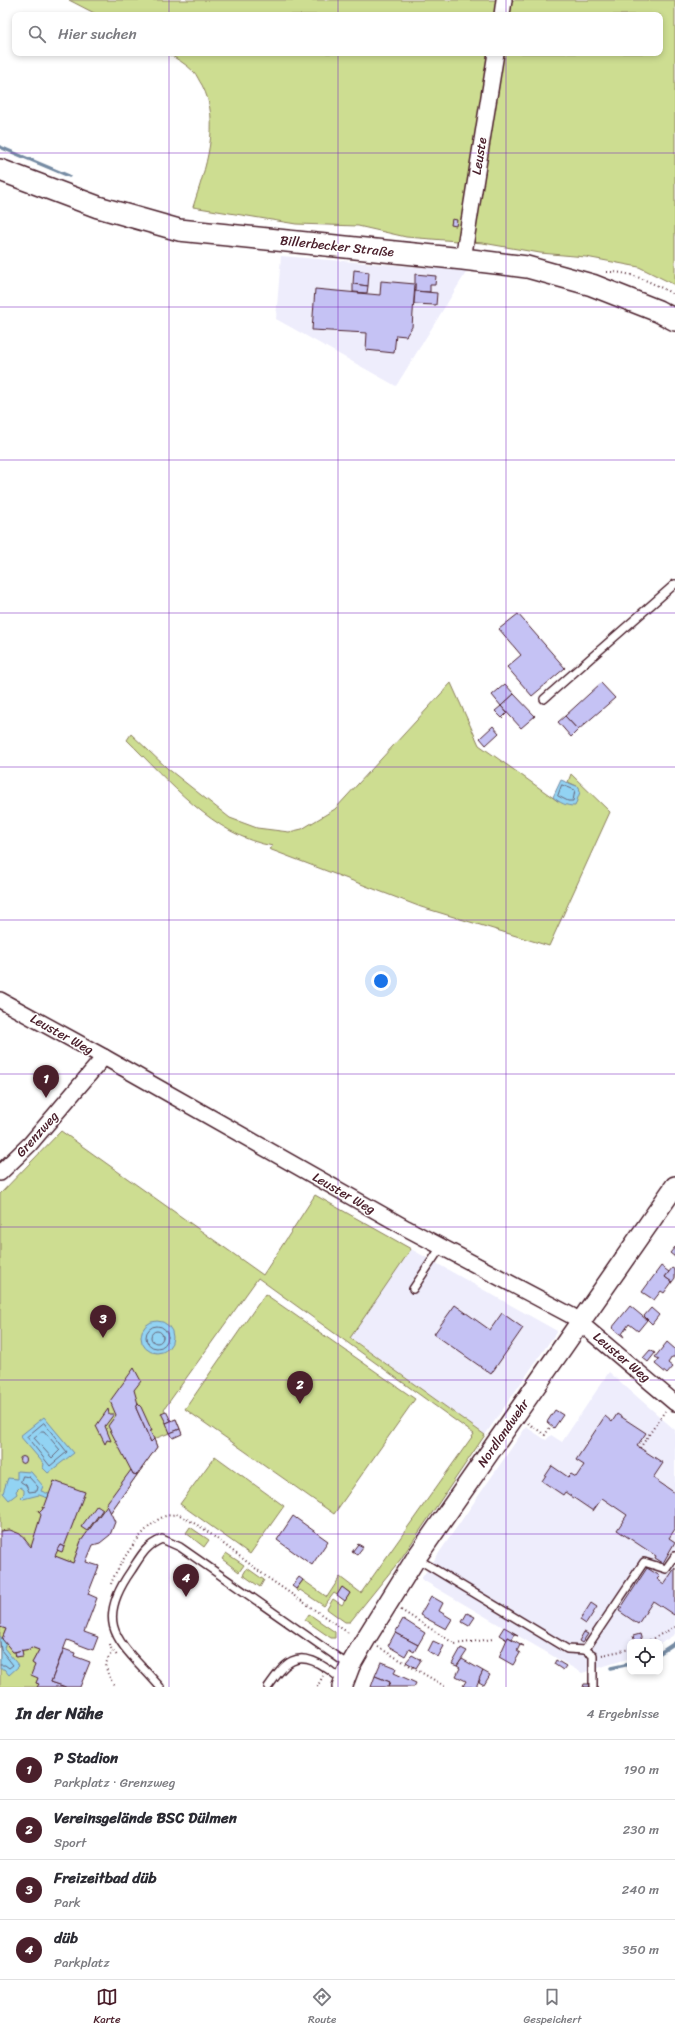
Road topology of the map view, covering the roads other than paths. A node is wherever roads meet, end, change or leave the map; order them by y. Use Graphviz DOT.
graph roads {
  1 [pos="504,0"];
  2 [pos="502,12"];
  3 [pos="496,56"];
  4 [pos="0,170"];
  5 [pos="463,258"];
  6 [pos="675,320"];
  7 [pos="675,584"];
  8 [pos="544,699"];
  9 [pos="0,1000"];
  10 [pos="104,1057"];
  11 [pos="0,1174"];
  12 [pos="675,1186"];
  13 [pos="442,1247"];
  14 [pos="413,1289"];
  15 [pos="580,1322"];
  16 [pos="674,1401"];
  17 [pos="675,1556"];
  18 [pos="416,1558"];
  19 [pos="585,1650"];
  20 [pos="346,1678"];
  21 [pos="160,1687"];
  22 [pos="268,1687"];
  23 [pos="593,1687"];
  1 -- 2 [label="street"];
  3 -- 5 [label="street, Leuste"];
  4 -- 5 [label="main road, Billerbecker Straße"];
  5 -- 6 [label="main road, Billerbecker Straße"];
  7 -- 8 [label="lane"];
  9 -- 10 [label="street, Leuster Weg"];
  10 -- 11 [label="street, Grenzweg"];
  10 -- 13 [label="street, Leuster Weg"];
  12 -- 15 [label="street, Nordlandwehr"];
  13 -- 14 [label="lane"];
  13 -- 15 [label="street, Leuster Weg"];
  15 -- 16 [label="street, Leuster Weg"];
  15 -- 18 [label="street, Nordlandwehr"];
  17 -- 19 [label="lane"];
  18 -- 19 [label="lane"];
  18 -- 20 [label="street, Nordlandwehr"];
  19 -- 23 [label="lane"];
  20 -- 21 [label="lane"];
  20 -- 22 [label="lane"];
}
